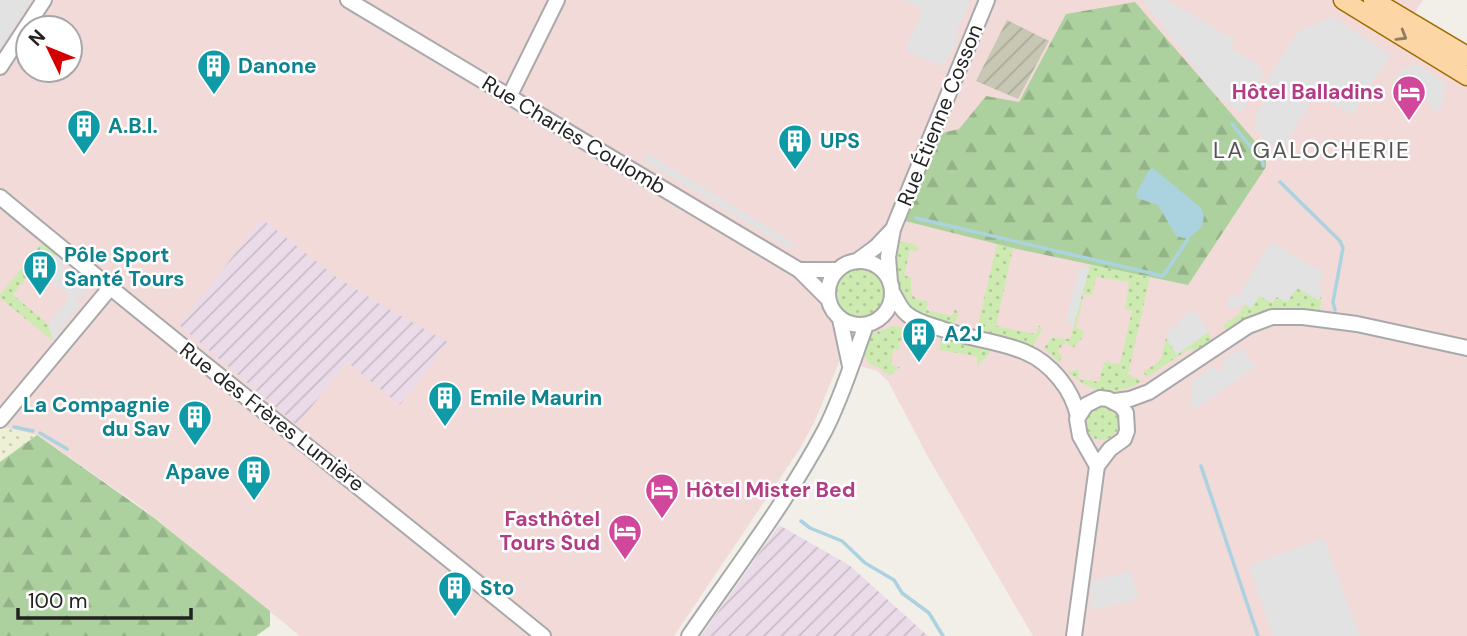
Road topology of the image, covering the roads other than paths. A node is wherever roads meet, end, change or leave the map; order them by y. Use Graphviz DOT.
graph roads {
  1 [pos="44,0"];
  2 [pos="348,0"];
  3 [pos="556,0"];
  4 [pos="988,0"];
  5 [pos="1343,0"];
  6 [pos="1373,0"];
  7 [pos="1467,56"];
  8 [pos="0,67"];
  9 [pos="1467,76"];
  10 [pos="509,97"];
  11 [pos="0,197"];
  12 [pos="893,229"];
  13 [pos="857,261"];
  14 [pos="799,270"];
  15 [pos="838,270"];
  16 [pos="891,287"];
  17 [pos="110,288"];
  18 [pos="828,299"];
  19 [pos="841,320"];
  20 [pos="924,323"];
  21 [pos="870,324"];
  22 [pos="1467,348"];
  23 [pos="850,367"];
  24 [pos="1064,384"];
  25 [pos="1149,392"];
  26 [pos="1100,398"];
  27 [pos="1115,401"];
  28 [pos="1078,417"];
  29 [pos="0,420"];
  30 [pos="1128,422"];
  31 [pos="1085,443"];
  32 [pos="1110,449"];
  33 [pos="1097,466"];
  34 [pos="543,636"];
  35 [pos="689,636"];
  36 [pos="1074,636"];
  1 -- 8 [label="street"];
  2 -- 10 [label="street, Rue Charles Coulomb"];
  3 -- 10 [label="street"];
  4 -- 12 [label="street, Rue Étienne Cosson"];
  5 -- 9 [label="main road, one-way"];
  6 -- 7 [label="main road"];
  10 -- 14 [label="street, Rue Charles Coulomb"];
  11 -- 17 [label="street, Rue des Frères Lumière"];
  12 -- 13 [label="street, Rue Étienne Cosson"];
  12 -- 16 [label="street, Rue Étienne Cosson"];
  13 -- 15 [label="street"];
  13 -- 16 [label="street"];
  14 -- 15 [label="street"];
  14 -- 18 [label="street, Rue Charles Coulomb"];
  15 -- 18 [label="street"];
  16 -- 20 [label="street"];
  16 -- 21 [label="street"];
  17 -- 29 [label="street"];
  17 -- 34 [label="street, Rue des Frères Lumière"];
  18 -- 19 [label="street"];
  19 -- 21 [label="street"];
  19 -- 23 [label="street"];
  20 -- 21 [label="street"];
  20 -- 24 [label="street"];
  21 -- 23 [label="street"];
  22 -- 25 [label="street"];
  23 -- 35 [label="street"];
  24 -- 26 [label="street"];
  24 -- 28 [label="street"];
  25 -- 27 [label="street"];
  25 -- 30 [label="street"];
  26 -- 27 [label="street"];
  26 -- 28 [label="street"];
  27 -- 30 [label="street"];
  28 -- 31 [label="street"];
  30 -- 32 [label="street"];
  31 -- 32 [label="street"];
  31 -- 33 [label="street"];
  32 -- 33 [label="street"];
  33 -- 36 [label="street"];
}
